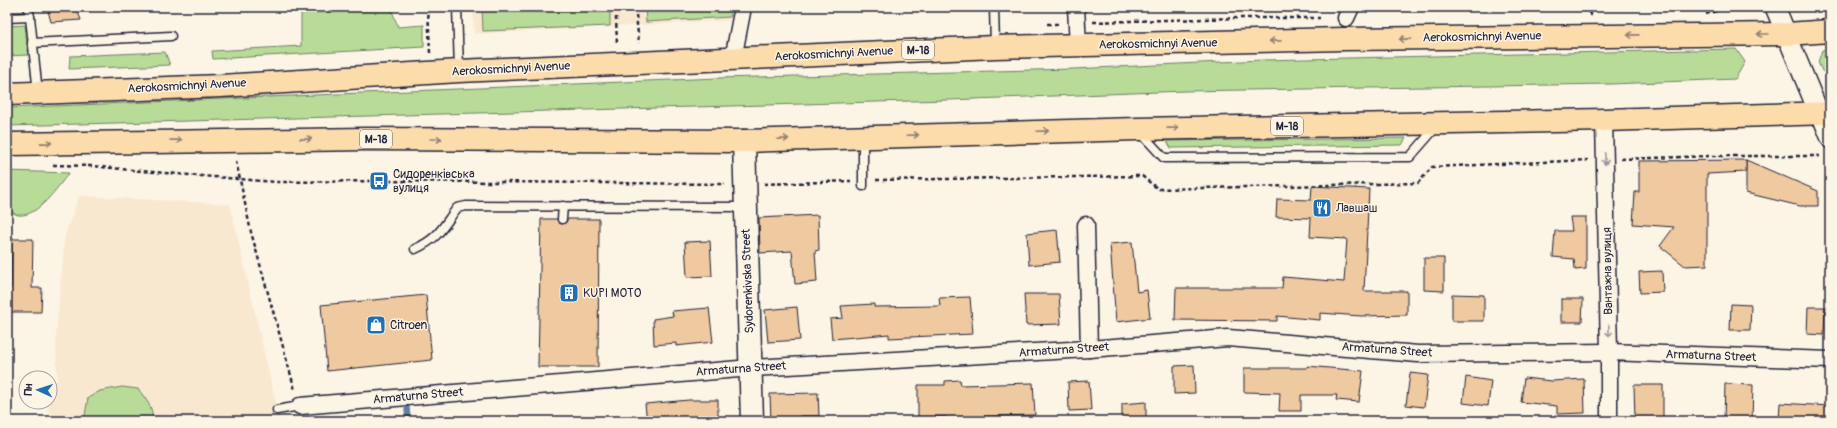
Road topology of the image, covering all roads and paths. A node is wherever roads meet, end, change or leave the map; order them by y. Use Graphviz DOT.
graph roads {
  1 [pos="28,7"];
  2 [pos="428,7"];
  3 [pos="457,7"];
  4 [pos="743,7"];
  5 [pos="994,7"];
  6 [pos="1076,7"];
  7 [pos="1584,7"];
  8 [pos="1597,7"];
  9 [pos="1776,7"];
  10 [pos="636,15"];
  11 [pos="30,17"];
  12 [pos="616,17"];
  13 [pos="7,18"];
  14 [pos="1830,31"];
  15 [pos="1788,34"];
  16 [pos="171,36"];
  17 [pos="32,44"];
  18 [pos="1078,46"];
  19 [pos="640,47"];
  20 [pos="995,47"];
  21 [pos="618,50"];
  22 [pos="431,56"];
  23 [pos="733,59"];
  24 [pos="459,71"];
  25 [pos="38,93"];
  26 [pos="7,94"];
  27 [pos="1825,113"];
  28 [pos="1604,120"];
  29 [pos="1439,124"];
  30 [pos="1137,129"];
  31 [pos="863,136"];
  32 [pos="1830,140"];
  33 [pos="744,141"];
  34 [pos="7,144"];
  35 [pos="1820,156"];
  36 [pos="236,157"];
  37 [pos="1605,160"];
  38 [pos="50,165"];
  39 [pos="240,180"];
  40 [pos="863,183"];
  41 [pos="745,185"];
  42 [pos="563,206"];
  43 [pos="745,207"];
  44 [pos="562,219"];
  45 [pos="1086,225"];
  46 [pos="415,249"];
  47 [pos="1089,349"];
  48 [pos="1609,352"];
  49 [pos="1830,360"];
  50 [pos="751,368"];
  51 [pos="300,406"];
  52 [pos="277,410"];
  53 [pos="752,421"];
  54 [pos="1609,421"];
  1 -- 11 [label="lane"];
  2 -- 22 [label="path"];
  3 -- 24 [label="lane"];
  4 -- 23 [label="street"];
  5 -- 20 [label="lane"];
  6 -- 18 [label="street"];
  7 -- 8 [label="path"];
  9 -- 15 [label="street"];
  10 -- 19 [label="path"];
  11 -- 13 [label="lane"];
  11 -- 17 [label="lane"];
  12 -- 21 [label="path"];
  14 -- 15 [label="main road, Aerokosmichnyi Avenue / М-18"];
  15 -- 18 [label="main road, Aerokosmichnyi Avenue / М-18, one-way"];
  15 -- 27 [label="street"];
  16 -- 17 [label="lane"];
  17 -- 25 [label="lane"];
  18 -- 20 [label="main road, Aerokosmichnyi Avenue / М-18"];
  20 -- 23 [label="main road, Aerokosmichnyi Avenue / М-18"];
  23 -- 24 [label="main road, Aerokosmichnyi Avenue / М-18"];
  24 -- 25 [label="main road, Aerokosmichnyi Avenue / М-18"];
  25 -- 26 [label="main road, Aerokosmichnyi Avenue / М-18"];
  27 -- 28 [label="main road, М-18"];
  27 -- 32 [label="street"];
  28 -- 29 [label="main road, М-18"];
  28 -- 37 [label="street, Вантажна вулиця, one-way"];
  30 -- 29 [label="main road, М-18, one-way"];
  29 -- 30 [label="lane"];
  31 -- 30 [label="main road, М-18, one-way"];
  33 -- 31 [label="main road, М-18, one-way"];
  31 -- 40 [label="lane"];
  34 -- 33 [label="main road, М-18, one-way"];
  33 -- 41 [label="main road, Sydorenkivska Street"];
  35 -- 37 [label="path"];
  36 -- 39 [label="path"];
  37 -- 40 [label="path"];
  37 -- 48 [label="street, Вантажна вулиця, one-way"];
  38 -- 39 [label="path"];
  39 -- 41 [label="path"];
  39 -- 51 [label="path"];
  40 -- 41 [label="path"];
  41 -- 43 [label="main road, Sydorenkivska Street"];
  42 -- 43 [label="lane"];
  42 -- 44 [label="lane"];
  42 -- 46 [label="lane"];
  43 -- 50 [label="main road, Sydorenkivska Street"];
  45 -- 47 [label="street"];
  47 -- 48 [label="street, Armaturna Street"];
  47 -- 50 [label="street, Armaturna Street"];
  48 -- 49 [label="street, Armaturna Street"];
  48 -- 54 [label="street, Вантажна вулиця"];
  50 -- 51 [label="street, Armaturna Street"];
  50 -- 53 [label="main road, Sydorenkivska Street"];
  51 -- 52 [label="lane"];
}
